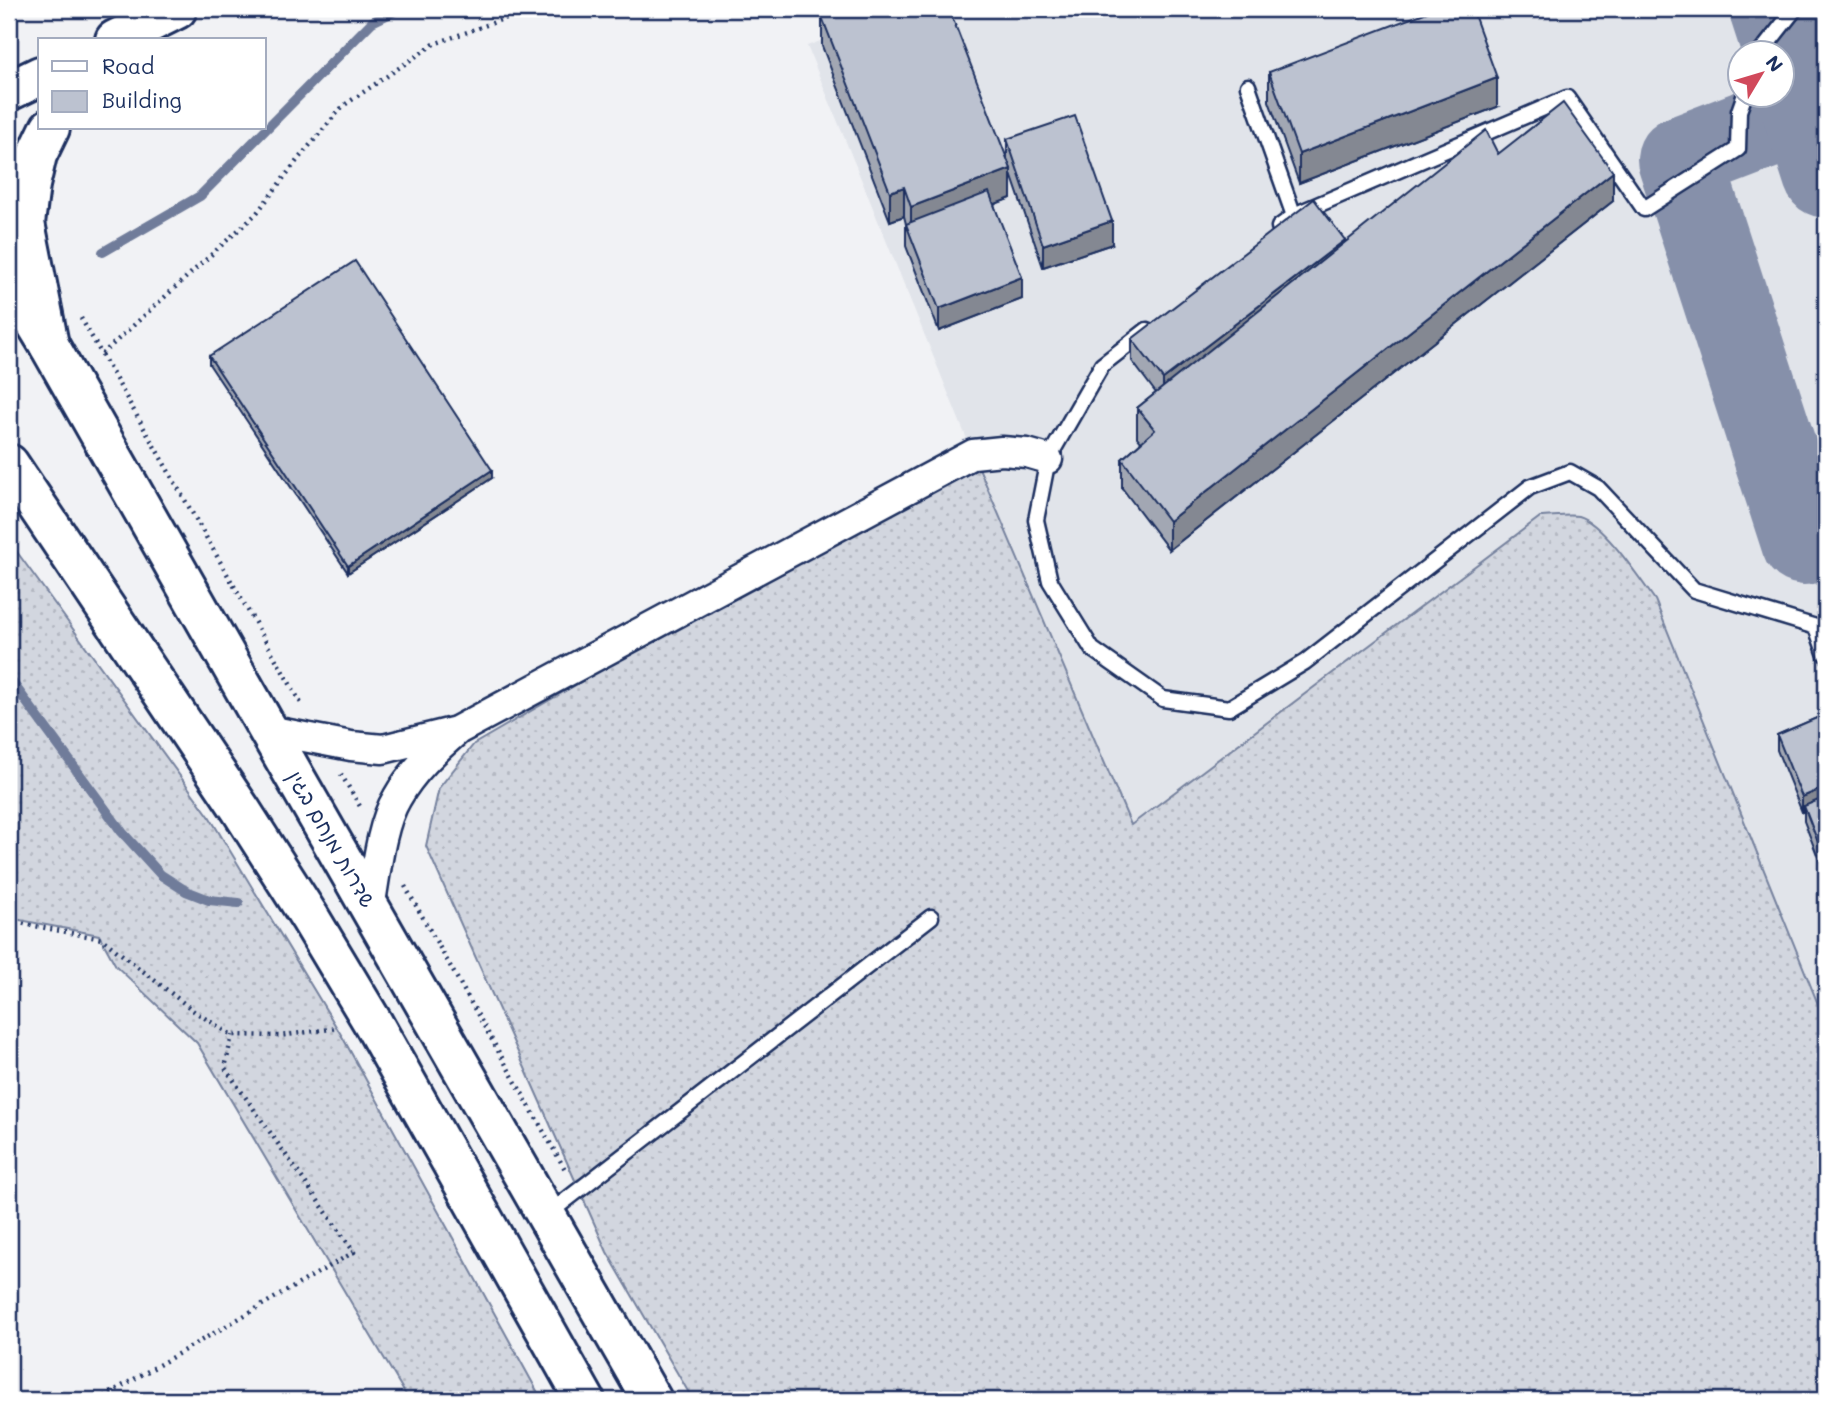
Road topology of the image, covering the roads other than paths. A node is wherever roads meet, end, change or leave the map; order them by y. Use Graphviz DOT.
graph roads {
  1 [pos="177,9"];
  2 [pos="1795,9"];
  3 [pos="124,37"];
  4 [pos="1772,38"];
  5 [pos="38,77"];
  6 [pos="1248,86"];
  7 [pos="9,91"];
  8 [pos="1740,108"];
  9 [pos="49,130"];
  10 [pos="1294,216"];
  11 [pos="1272,232"];
  12 [pos="9,279"];
  13 [pos="1155,323"];
  14 [pos="49,345"];
  15 [pos="1048,459"];
  16 [pos="9,464"];
  17 [pos="1826,655"];
  18 [pos="268,730"];
  19 [pos="458,730"];
  20 [pos="370,908"];
  21 [pos="931,917"];
  22 [pos="547,1215"];
  23 [pos="584,1400"];
  24 [pos="652,1400"];
  1 -- 3 [label="main road"];
  2 -- 4 [label="lane"];
  5 -- 7 [label="main road"];
  6 -- 10 [label="lane"];
  8 -- 10 [label="lane"];
  9 -- 14 [label="main road"];
  10 -- 11 [label="lane"];
  12 -- 14 [label="main road, שדרות מנחם בגין"];
  13 -- 15 [label="lane"];
  14 -- 18 [label="main road, שדרות מנחם בגין"];
  15 -- 17 [label="lane"];
  15 -- 19 [label="street"];
  16 -- 23 [label="main road"];
  18 -- 19 [label="street"];
  18 -- 20 [label="main road, שדרות מנחם בגין"];
  19 -- 20 [label="street"];
  20 -- 22 [label="main road, שדרות מנחם בגין"];
  21 -- 22 [label="lane"];
  22 -- 24 [label="main road, שדרות מנחם בגין"];
}
